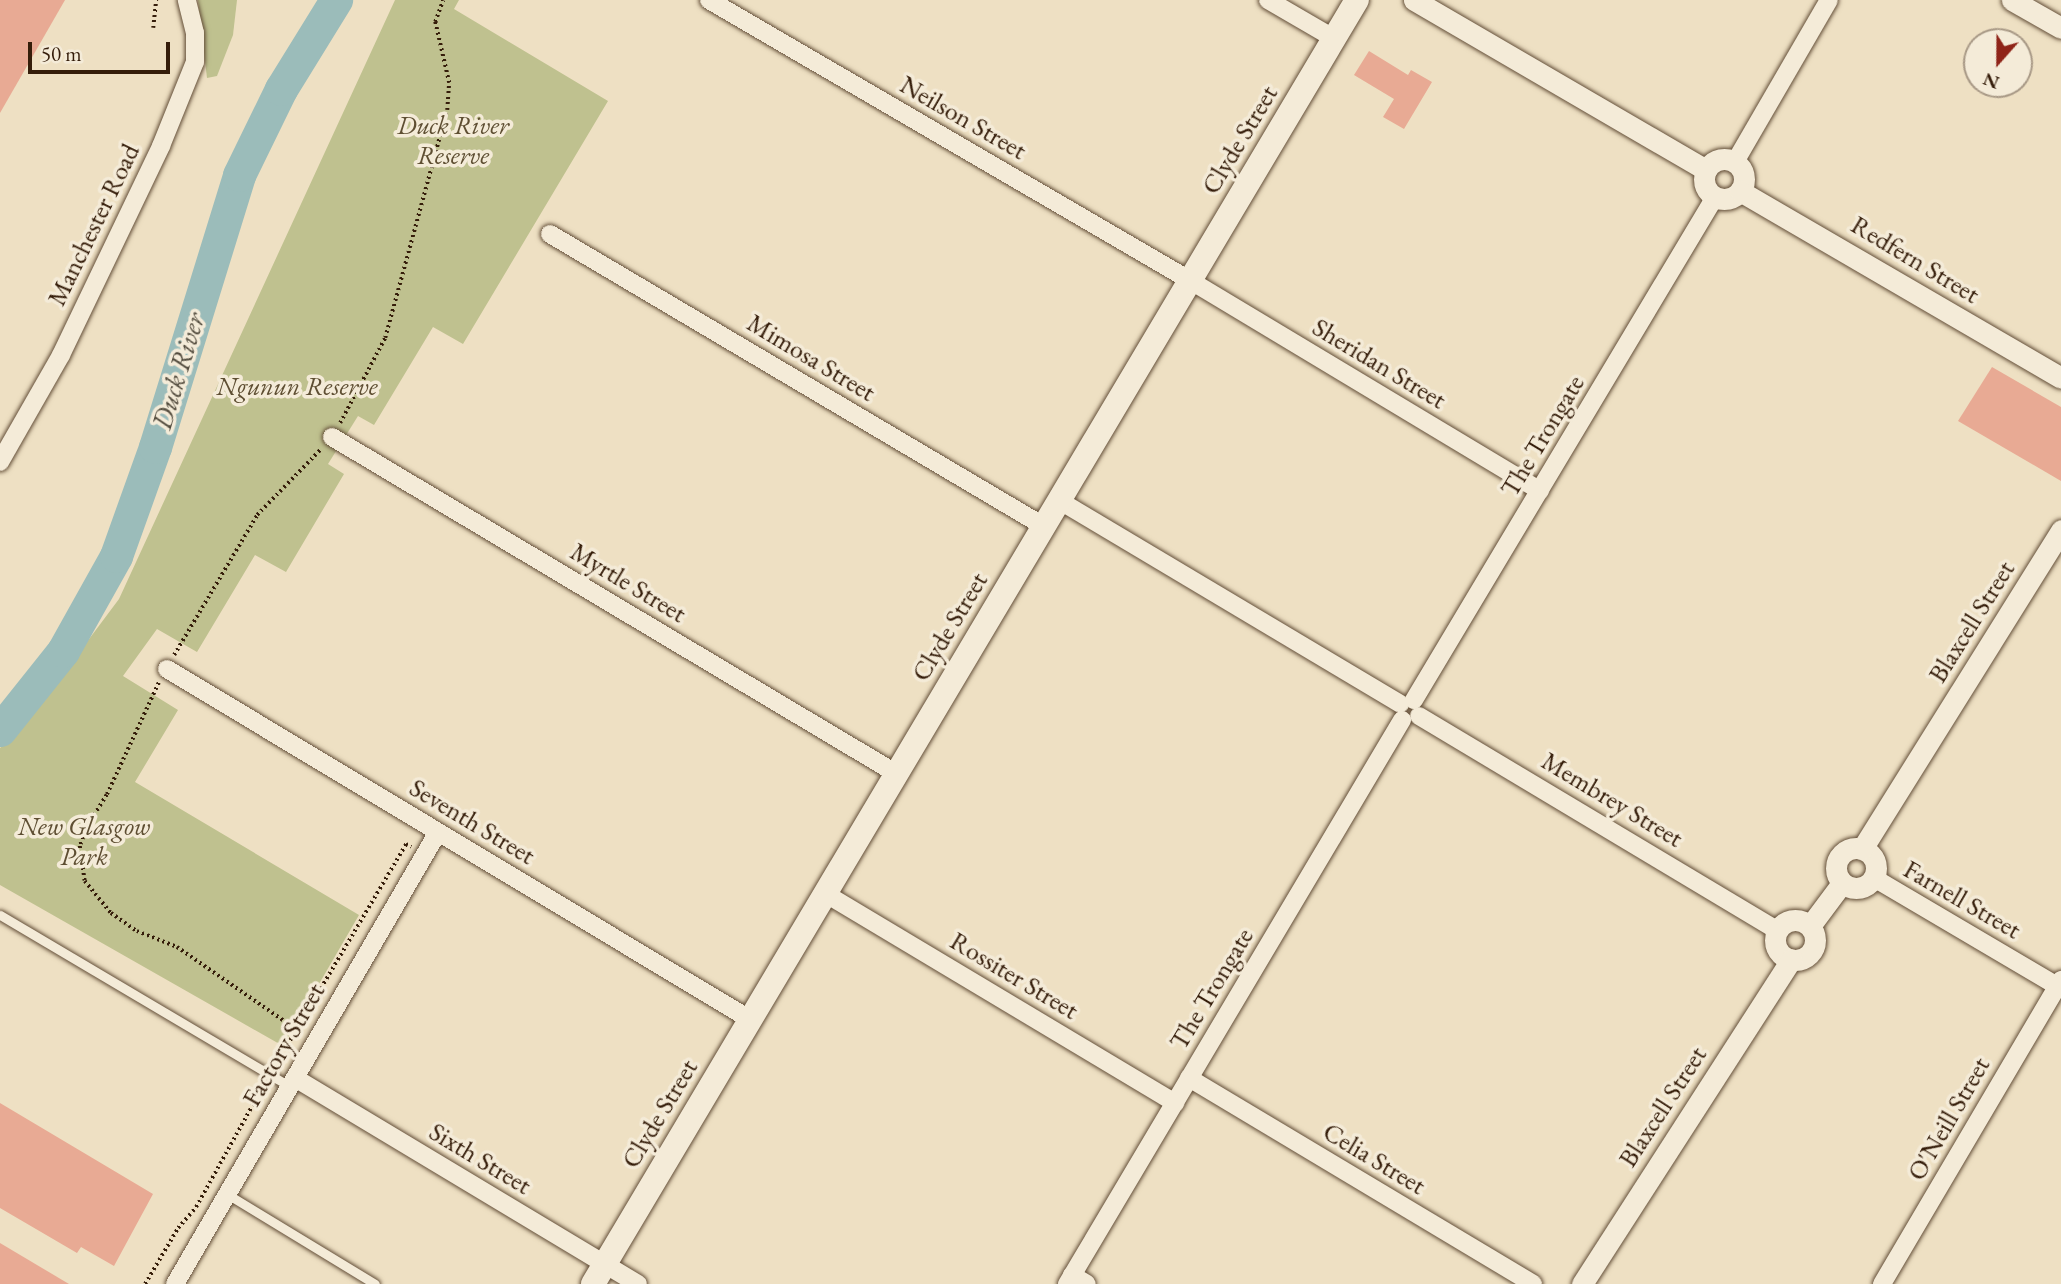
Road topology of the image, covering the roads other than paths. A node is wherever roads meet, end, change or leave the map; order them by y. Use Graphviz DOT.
graph roads {
  1 [pos="187,0"];
  2 [pos="709,0"];
  3 [pos="1268,0"];
  4 [pos="1357,0"];
  5 [pos="1414,0"];
  6 [pos="1829,0"];
  7 [pos="2012,0"];
  8 [pos="2061,28"];
  9 [pos="1335,39"];
  10 [pos="1735,162"];
  11 [pos="1706,170"];
  12 [pos="1740,191"];
  13 [pos="1715,197"];
  14 [pos="550,234"];
  15 [pos="1191,281"];
  16 [pos="2061,377"];
  17 [pos="332,437"];
  18 [pos="0,462"];
  19 [pos="1540,491"];
  20 [pos="1060,501"];
  21 [pos="1045,527"];
  22 [pos="2061,530"];
  23 [pos="167,669"];
  24 [pos="1409,710"];
  25 [pos="897,774"];
  26 [pos="438,832"];
  27 [pos="1862,849"];
  28 [pos="1874,878"];
  29 [pos="1842,883"];
  30 [pos="826,894"];
  31 [pos="0,915"];
  32 [pos="1810,926"];
  33 [pos="1777,930"];
  34 [pos="1791,960"];
  35 [pos="2060,985"];
  36 [pos="751,1020"];
  37 [pos="1189,1078"];
  38 [pos="293,1082"];
  39 [pos="1175,1103"];
  40 [pos="228,1194"];
  41 [pos="599,1274"];
  42 [pos="1075,1281"];
  43 [pos="1522,1281"];
  44 [pos="175,1284"];
  45 [pos="375,1284"];
  46 [pos="638,1284"];
  47 [pos="1582,1284"];
  48 [pos="1882,1284"];
  1 -- 18 [label="street, Manchester Road"];
  2 -- 15 [label="street, Neilson Street"];
  3 -- 9 [label="street"];
  4 -- 9 [label="main road, Clyde Street"];
  5 -- 11 [label="street"];
  6 -- 10 [label="street"];
  7 -- 8 [label="street"];
  9 -- 15 [label="main road, Clyde Street"];
  10 -- 11 [label="street"];
  10 -- 12 [label="street"];
  11 -- 13 [label="street"];
  12 -- 13 [label="street"];
  12 -- 16 [label="street, Redfern Street"];
  13 -- 19 [label="street, The Trongate"];
  14 -- 21 [label="street, Mimosa Street"];
  15 -- 19 [label="street, Sheridan Street"];
  15 -- 20 [label="main road, Clyde Street"];
  17 -- 25 [label="street, Myrtle Street"];
  19 -- 24 [label="street, The Trongate"];
  20 -- 21 [label="main road, Clyde Street"];
  20 -- 24 [label="street, Membrey Street"];
  21 -- 25 [label="main road, Clyde Street"];
  22 -- 27 [label="street, Blaxcell Street"];
  23 -- 26 [label="street, Seventh Street"];
  24 -- 33 [label="street, Membrey Street"];
  24 -- 37 [label="street, The Trongate"];
  25 -- 30 [label="main road, Clyde Street"];
  26 -- 36 [label="street, Seventh Street"];
  26 -- 38 [label="street, Factory Street"];
  27 -- 28 [label="street"];
  27 -- 29 [label="street"];
  28 -- 29 [label="street"];
  28 -- 35 [label="street, Farnell Street"];
  29 -- 32 [label="street"];
  30 -- 36 [label="main road, Clyde Street"];
  30 -- 39 [label="street, Rossiter Street"];
  31 -- 38 [label="lane"];
  32 -- 33 [label="street"];
  32 -- 34 [label="street"];
  33 -- 34 [label="street"];
  34 -- 47 [label="street, Blaxcell Street"];
  35 -- 48 [label="street, O'Neill Street"];
  36 -- 41 [label="main road, Clyde Street"];
  37 -- 39 [label="street, The Trongate"];
  37 -- 43 [label="street, Celia Street"];
  38 -- 40 [label="street, Factory Street"];
  38 -- 41 [label="street, Sixth Street"];
  39 -- 42 [label="street, The Trongate"];
  40 -- 44 [label="street, Factory Street"];
  40 -- 45 [label="lane"];
  41 -- 46 [label="street, Sixth Street"];
}
